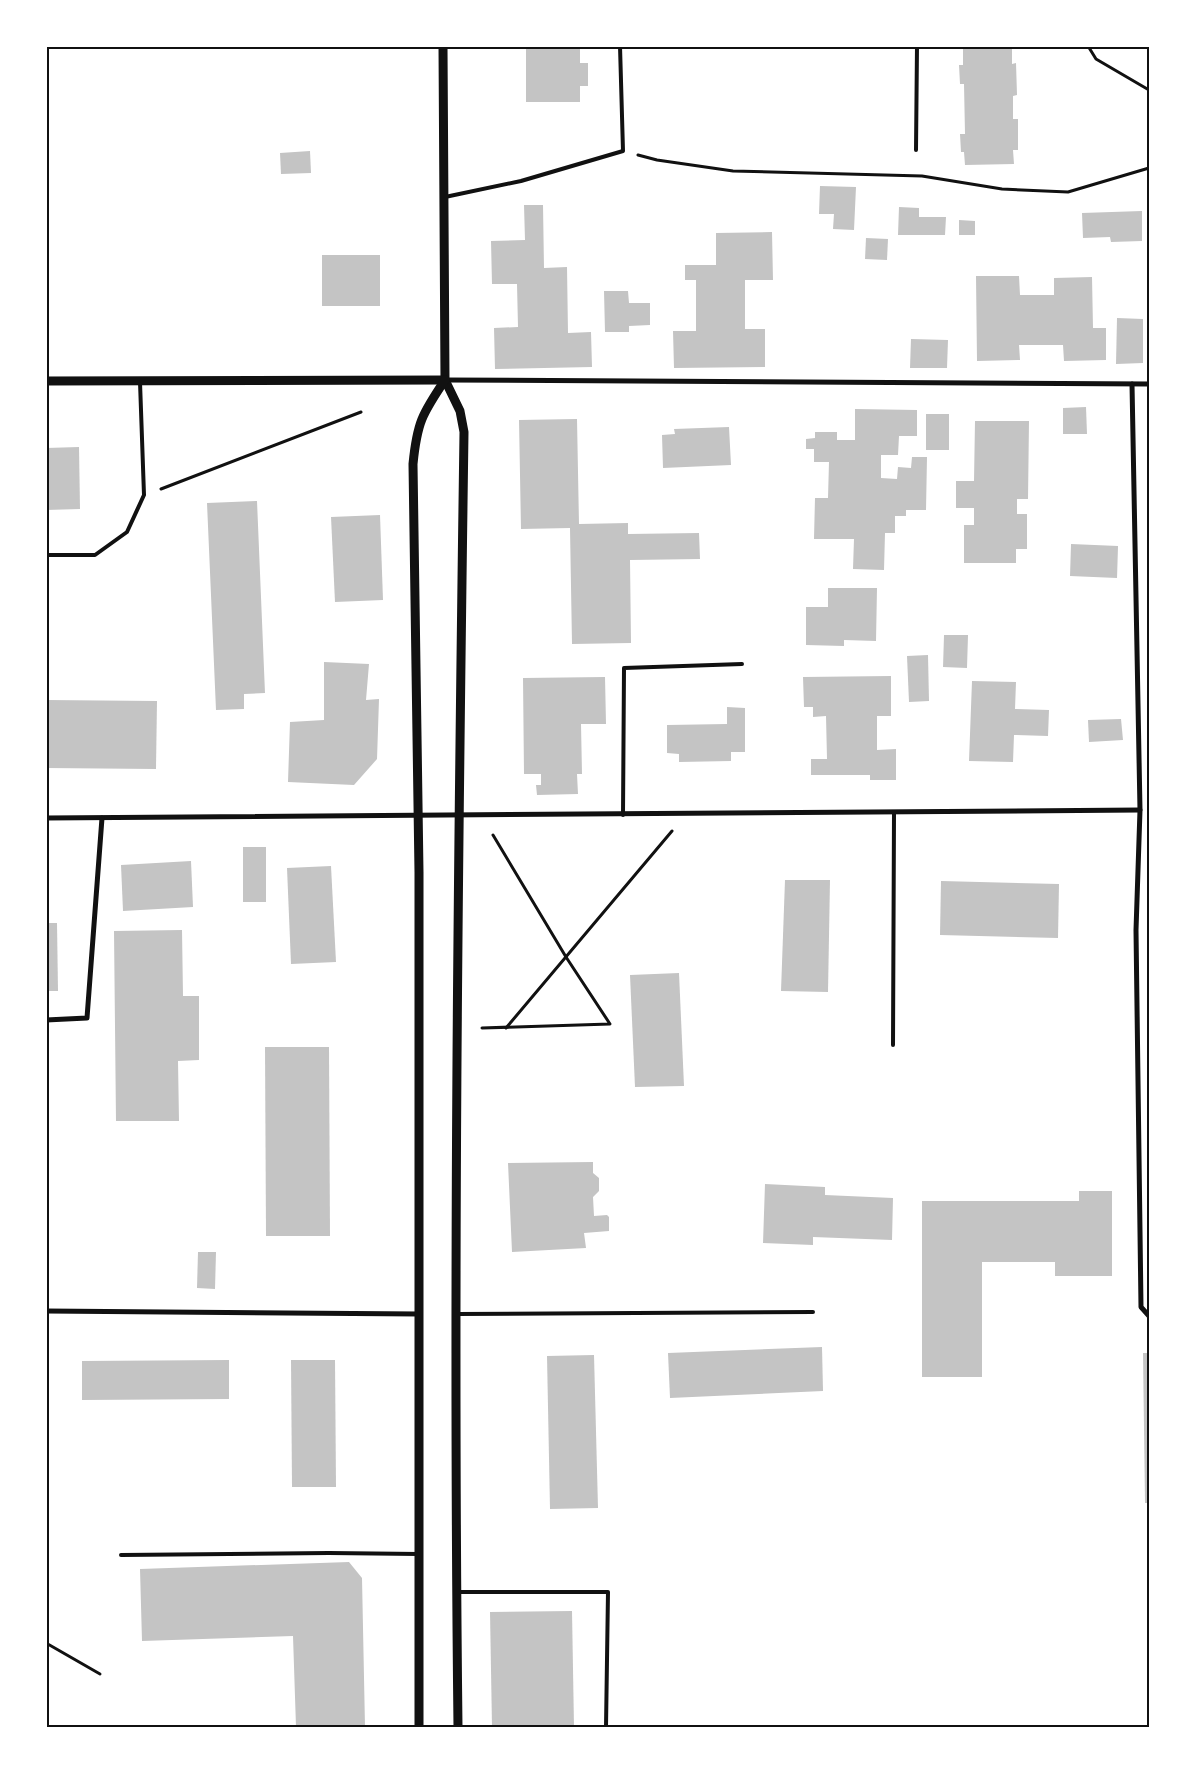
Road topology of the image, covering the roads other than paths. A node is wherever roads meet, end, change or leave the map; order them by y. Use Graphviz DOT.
graph roads {
  1 [pos="443,46"];
  2 [pos="620,46"];
  3 [pos="917,46"];
  4 [pos="916,150"];
  5 [pos="445,197"];
  6 [pos="445,380"];
  7 [pos="46,381"];
  8 [pos="140,382"];
  9 [pos="1132,384"];
  10 [pos="1149,384"];
  11 [pos="46,555"];
  12 [pos="742,664"];
  13 [pos="1140,810"];
  14 [pos="894,813"];
  15 [pos="623,815"];
  16 [pos="418,816"];
  17 [pos="459,816"];
  18 [pos="46,818"];
  19 [pos="102,818"];
  20 [pos="46,1020"];
  21 [pos="893,1045"];
  22 [pos="46,1311"];
  23 [pos="813,1312"];
  24 [pos="419,1314"];
  25 [pos="456,1314"];
  26 [pos="1149,1316"];
  27 [pos="419,1554"];
  28 [pos="121,1555"];
  29 [pos="456,1592"];
  30 [pos="419,1727"];
  31 [pos="458,1727"];
  32 [pos="606,1727"];
  1 -- 5 [label="street"];
  2 -- 5 [label="lane"];
  3 -- 4 [label="lane"];
  5 -- 6 [label="street"];
  6 -- 8 [label="street"];
  6 -- 9 [label="street"];
  6 -- 16 [label="street"];
  6 -- 17 [label="street"];
  7 -- 8 [label="street"];
  8 -- 11 [label="lane"];
  9 -- 10 [label="street"];
  9 -- 13 [label="street"];
  12 -- 15 [label="lane"];
  13 -- 14 [label="street"];
  13 -- 26 [label="street"];
  14 -- 15 [label="street"];
  14 -- 21 [label="lane"];
  15 -- 17 [label="street"];
  16 -- 17 [label="street"];
  16 -- 19 [label="street"];
  16 -- 24 [label="street"];
  17 -- 25 [label="street"];
  18 -- 19 [label="street"];
  19 -- 20 [label="street"];
  22 -- 24 [label="street"];
  23 -- 25 [label="lane"];
  24 -- 27 [label="street"];
  25 -- 29 [label="street"];
  27 -- 28 [label="lane"];
  27 -- 30 [label="street"];
  29 -- 31 [label="street"];
  29 -- 32 [label="lane"];
}
